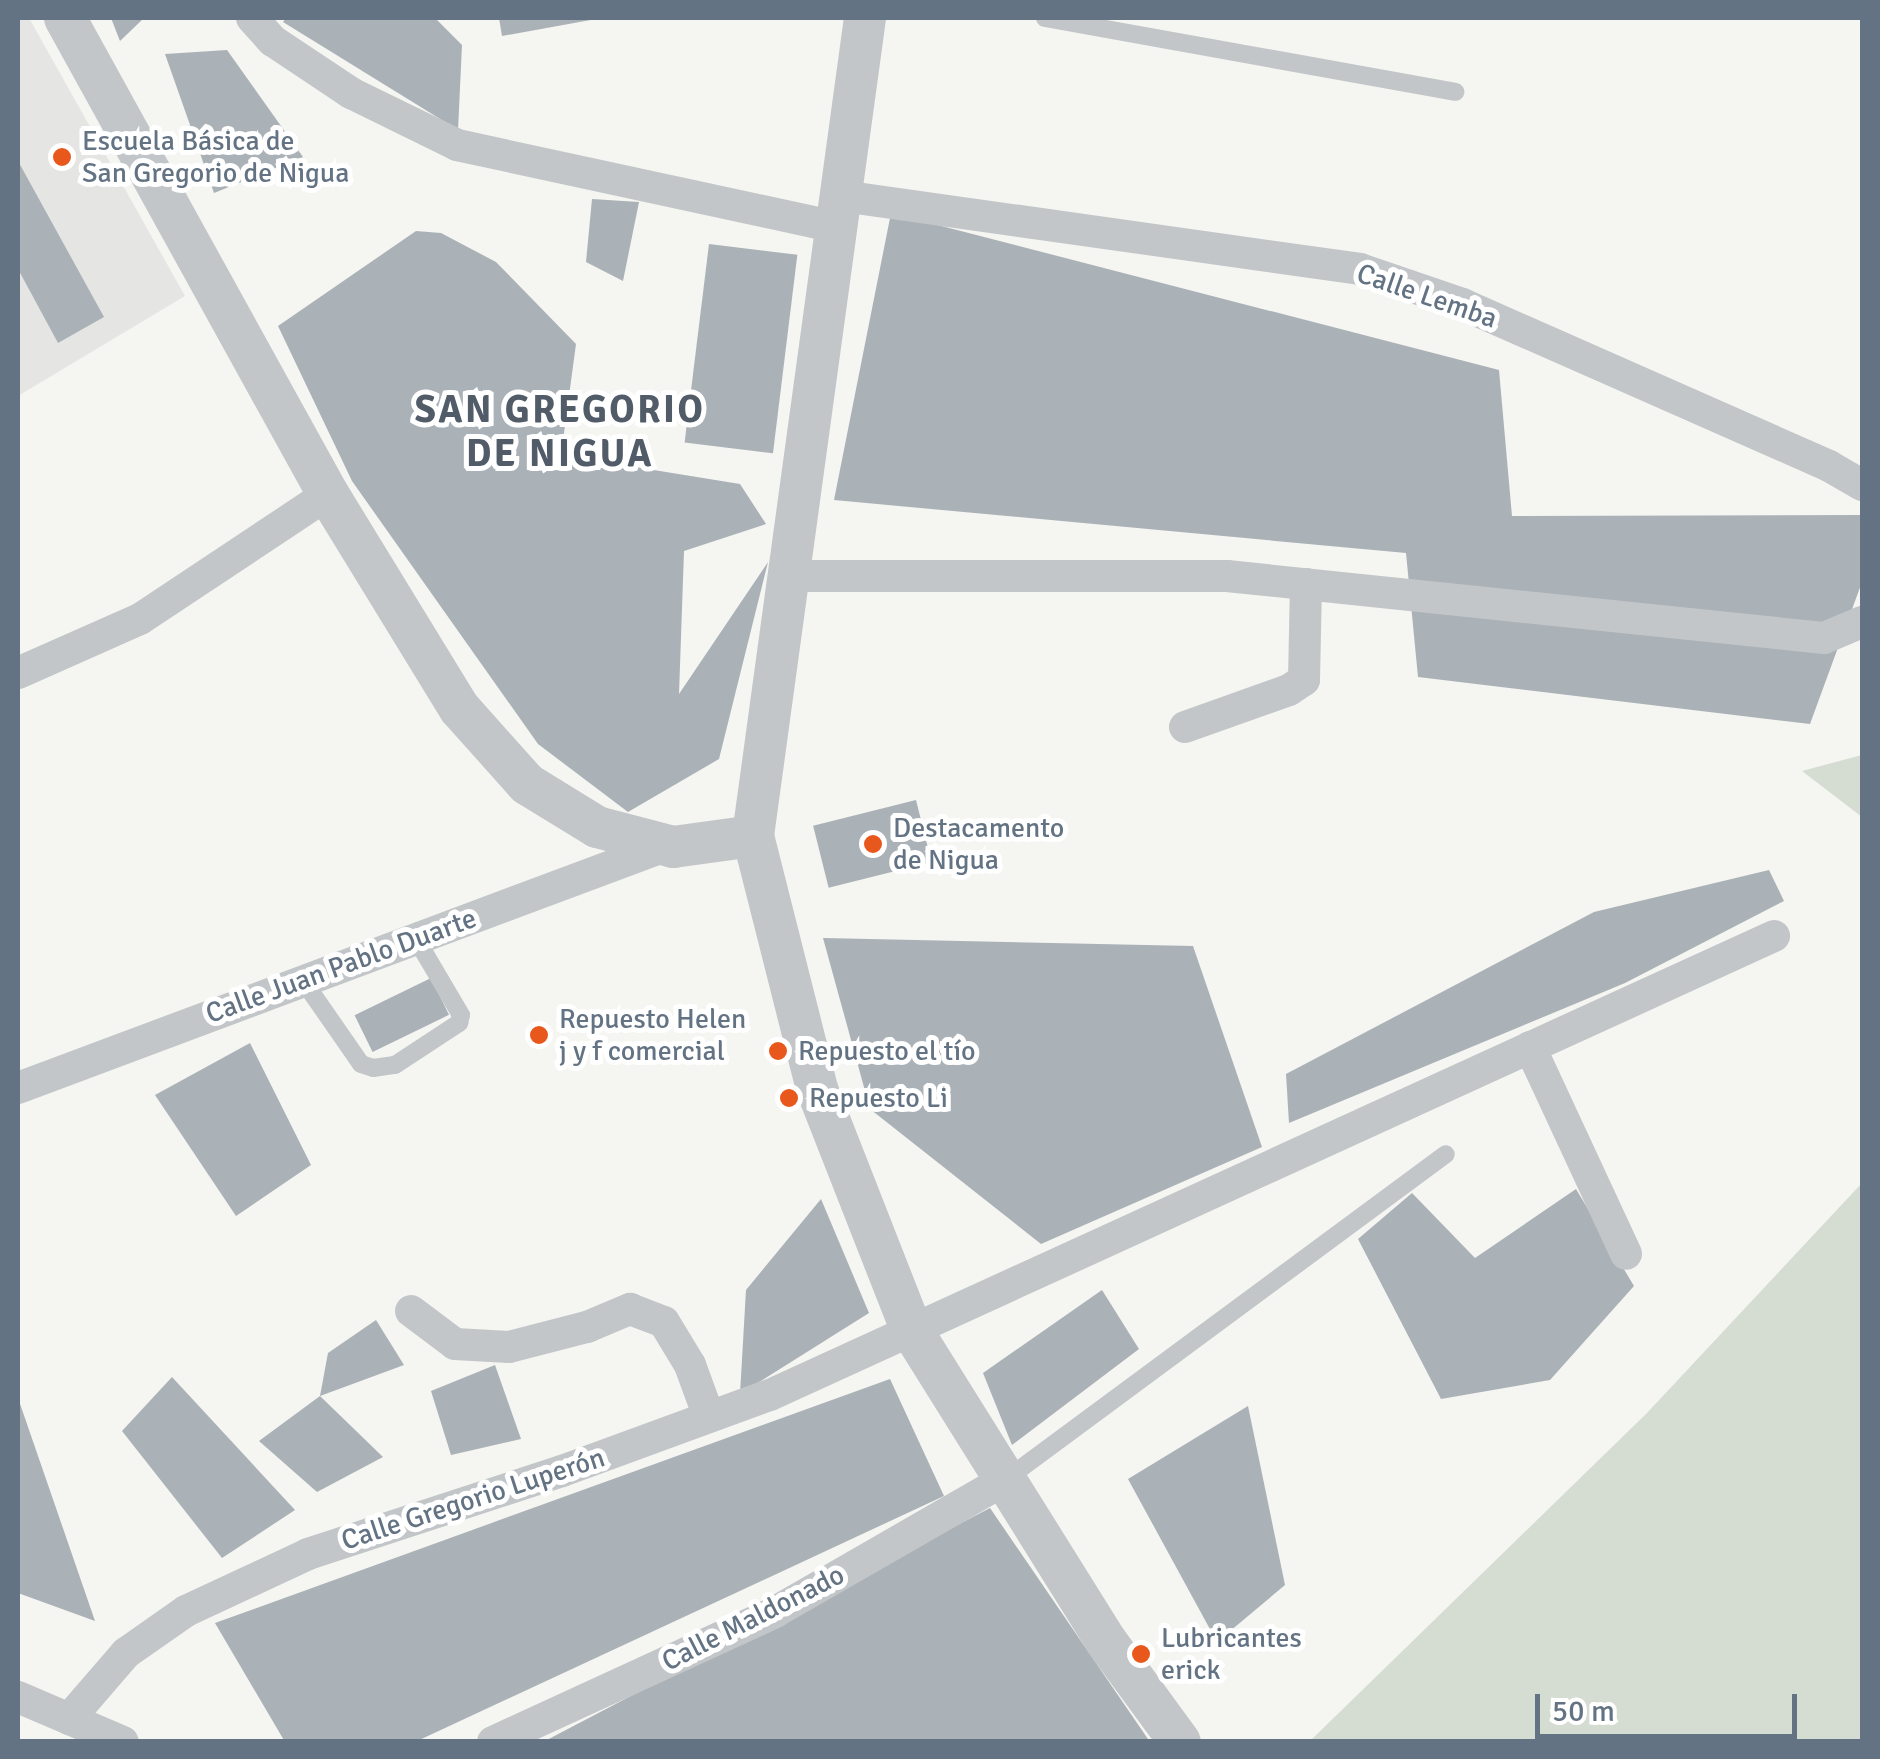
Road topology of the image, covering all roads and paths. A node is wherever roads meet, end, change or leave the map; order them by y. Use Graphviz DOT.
graph roads {
  1 [pos="66,18"];
  2 [pos="252,18"];
  3 [pos="866,18"];
  4 [pos="1044,18"];
  5 [pos="1454,92"];
  6 [pos="839,212"];
  7 [pos="1862,485"];
  8 [pos="328,494"];
  9 [pos="788,576"];
  10 [pos="1306,584"];
  11 [pos="1862,622"];
  12 [pos="18,673"];
  13 [pos="1185,727"];
  14 [pos="752,836"];
  15 [pos="665,846"];
  16 [pos="1774,936"];
  17 [pos="415,937"];
  18 [pos="302,980"];
  19 [pos="1530,1047"];
  20 [pos="18,1088"];
  21 [pos="1446,1154"];
  22 [pos="1626,1254"];
  23 [pos="411,1312"];
  24 [pos="910,1329"];
  25 [pos="709,1417"];
  26 [pos="1005,1480"];
  27 [pos="18,1697"];
  28 [pos="69,1719"];
  29 [pos="123,1742"];
  30 [pos="493,1742"];
  31 [pos="1180,1742"];
  1 -- 8 [label="street"];
  2 -- 6 [label="street, Calle Lemba"];
  3 -- 6 [label="street"];
  4 -- 5 [label="lane"];
  6 -- 7 [label="street, Calle Lemba"];
  6 -- 9 [label="street"];
  8 -- 12 [label="street"];
  8 -- 15 [label="street"];
  9 -- 10 [label="street"];
  9 -- 14 [label="street"];
  10 -- 11 [label="street"];
  10 -- 13 [label="street"];
  14 -- 15 [label="street"];
  14 -- 24 [label="street"];
  15 -- 17 [label="street, Calle Juan Pablo Duarte"];
  16 -- 19 [label="street, Calle Gregorio Luperón"];
  17 -- 18 [label="street, Calle Juan Pablo Duarte"];
  17 -- 18 [label="lane"];
  18 -- 20 [label="street, Calle Juan Pablo Duarte"];
  19 -- 22 [label="street"];
  19 -- 24 [label="street, Calle Gregorio Luperón"];
  21 -- 26 [label="lane"];
  23 -- 25 [label="street"];
  24 -- 25 [label="street, Calle Gregorio Luperón"];
  24 -- 26 [label="street"];
  25 -- 28 [label="street, Calle Gregorio Luperón"];
  26 -- 30 [label="street, Calle Maldonado"];
  26 -- 31 [label="street"];
  27 -- 28 [label="street"];
  28 -- 29 [label="street"];
}
